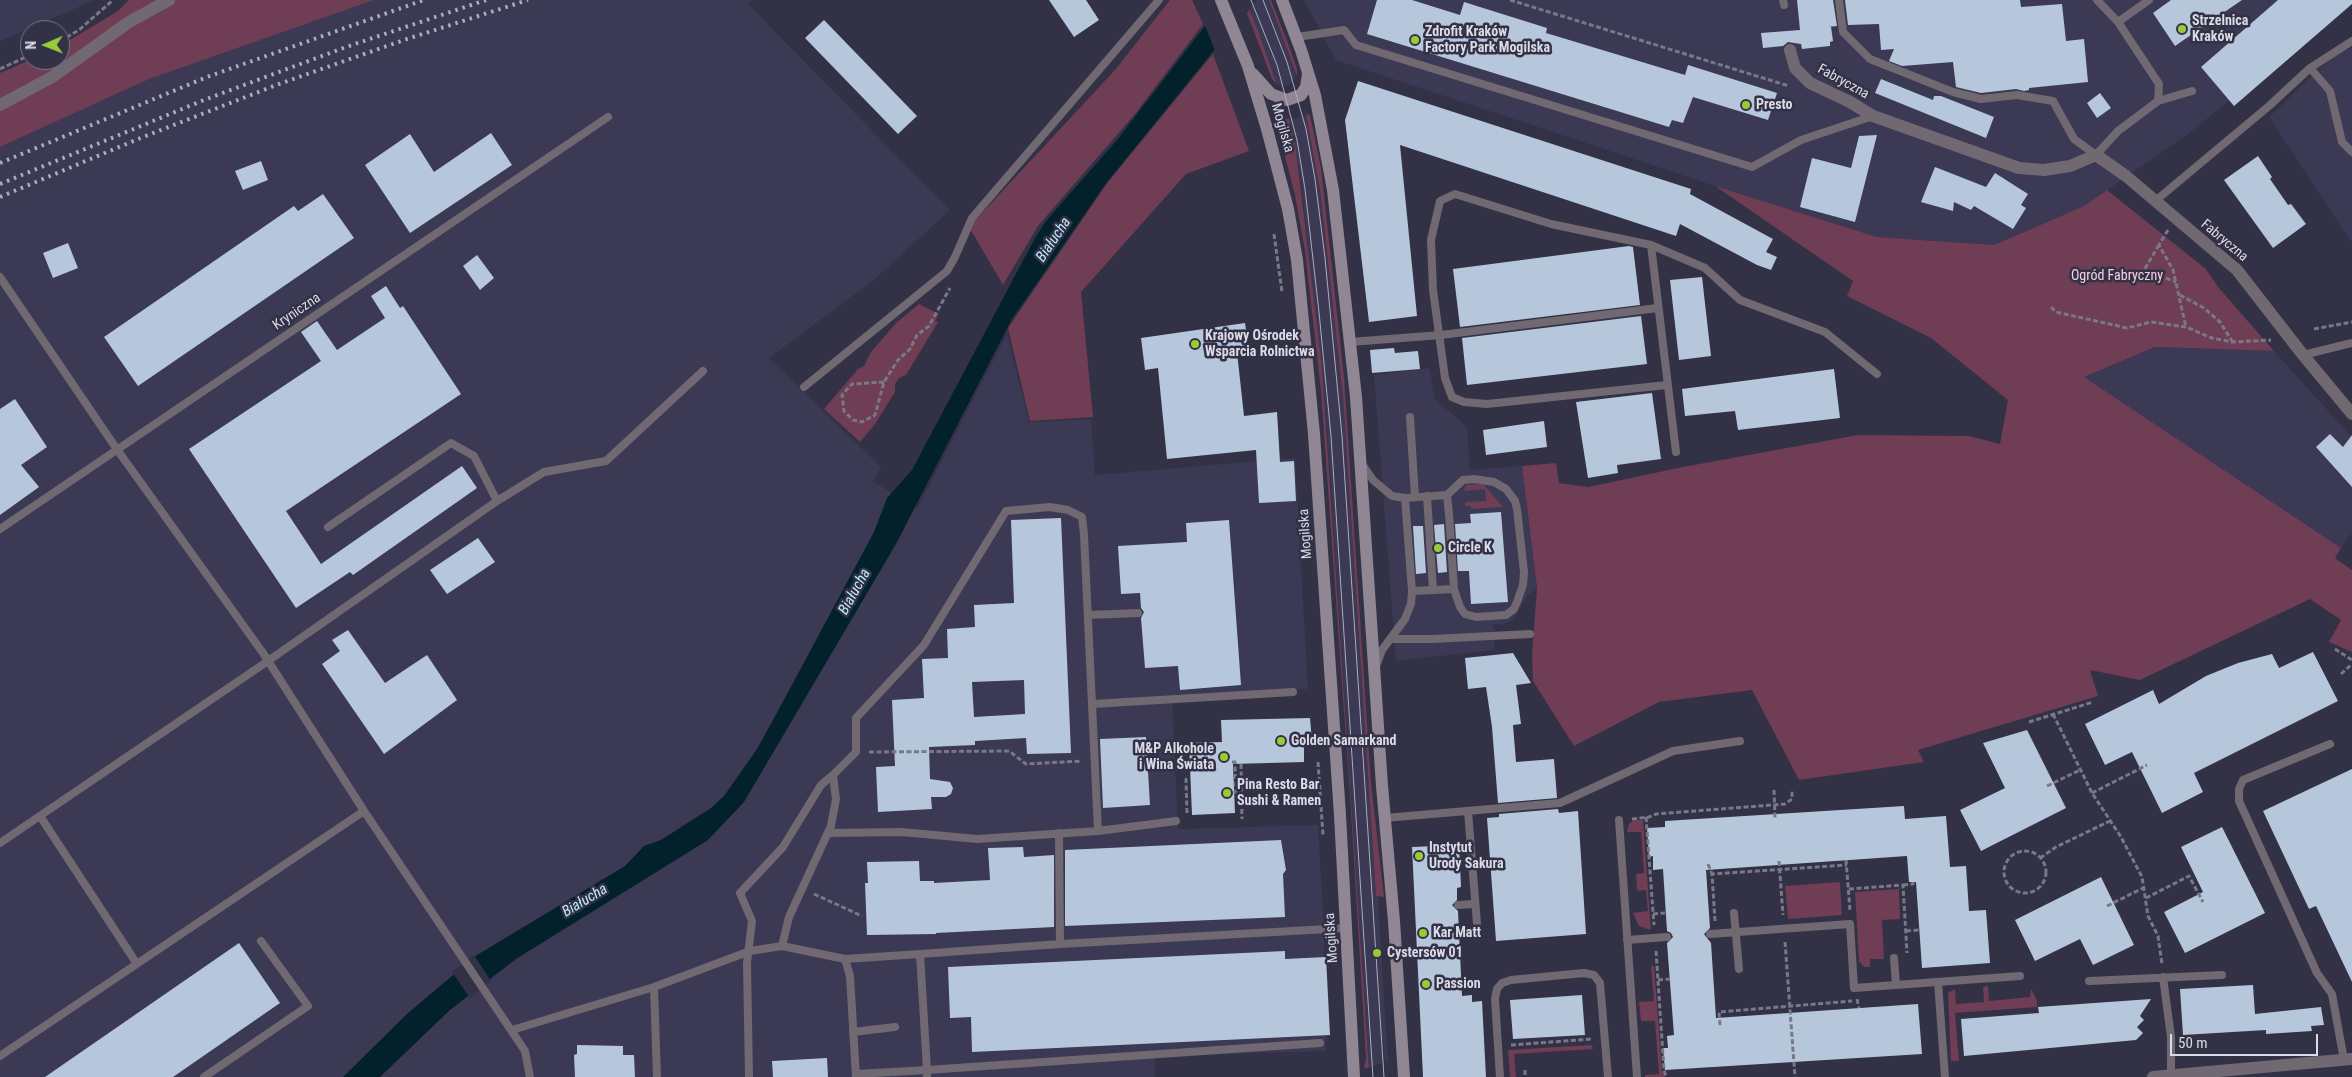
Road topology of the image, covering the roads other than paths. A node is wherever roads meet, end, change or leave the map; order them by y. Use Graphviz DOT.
graph roads {
  1 [pos="169,0"];
  2 [pos="1159,0"];
  3 [pos="1221,0"];
  4 [pos="1839,0"];
  5 [pos="2097,0"];
  6 [pos="2149,0"];
  7 [pos="1286,3"];
  8 [pos="2118,22"];
  9 [pos="1297,37"];
  10 [pos="2352,41"];
  11 [pos="1790,50"];
  12 [pos="1247,63"];
  13 [pos="1307,65"];
  14 [pos="2310,68"];
  15 [pos="2192,92"];
  16 [pos="2158,101"];
  17 [pos="0,105"];
  18 [pos="1873,116"];
  19 [pos="608,117"];
  20 [pos="2352,152"];
  21 [pos="2096,155"];
  22 [pos="2154,202"];
  23 [pos="1651,245"];
  24 [pos="0,277"];
  25 [pos="1658,308"];
  26 [pos="1441,335"];
  27 [pos="1350,342"];
  28 [pos="2352,343"];
  29 [pos="2303,355"];
  30 [pos="702,371"];
  31 [pos="1877,374"];
  32 [pos="1667,385"];
  33 [pos="804,387"];
  34 [pos="2352,414"];
  35 [pos="1410,417"];
  36 [pos="116,448"];
  37 [pos="1676,452"];
  38 [pos="1360,458"];
  39 [pos="1447,495"];
  40 [pos="1427,496"];
  41 [pos="1415,497"];
  42 [pos="1405,498"];
  43 [pos="497,501"];
  44 [pos="328,527"];
  45 [pos="0,528"];
  46 [pos="1454,589"];
  47 [pos="1433,590"];
  48 [pos="1412,592"];
  49 [pos="1138,613"];
  50 [pos="1088,615"];
  51 [pos="1530,634"];
  52 [pos="1390,638"];
  53 [pos="268,661"];
  54 [pos="1374,676"];
  55 [pos="1293,692"];
  56 [pos="1092,704"];
  57 [pos="1740,741"];
  58 [pos="2330,744"];
  59 [pos="833,775"];
  60 [pos="364,811"];
  61 [pos="1468,811"];
  62 [pos="40,816"];
  63 [pos="1385,818"];
  64 [pos="1619,820"];
  65 [pos="1176,821"];
  66 [pos="1098,831"];
  67 [pos="828,832"];
  68 [pos="1059,833"];
  69 [pos="0,843"];
  70 [pos="1475,904"];
  71 [pos="1458,905"];
  72 [pos="1734,913"];
  73 [pos="1477,924"];
  74 [pos="1346,928"];
  75 [pos="1736,932"];
  76 [pos="1713,934"];
  77 [pos="1667,937"];
  78 [pos="1627,940"];
  79 [pos="261,941"];
  80 [pos="1060,944"];
  81 [pos="782,946"];
  82 [pos="750,951"];
  83 [pos="920,954"];
  84 [pos="1894,958"];
  85 [pos="845,959"];
  86 [pos="137,964"];
  87 [pos="1739,969"];
  88 [pos="2222,975"];
  89 [pos="2020,976"];
  90 [pos="2163,977"];
  91 [pos="2089,981"];
  92 [pos="1938,982"];
  93 [pos="1896,985"];
  94 [pos="654,987"];
  95 [pos="895,1027"];
  96 [pos="512,1030"];
  97 [pos="853,1032"];
  98 [pos="1320,1044"];
  99 [pos="0,1056"];
  100 [pos="2348,1059"];
  101 [pos="927,1073"];
  102 [pos="856,1076"];
  103 [pos="2177,1076"];
  104 [pos="204,1077"];
  105 [pos="530,1077"];
  106 [pos="657,1077"];
  107 [pos="749,1077"];
  108 [pos="1354,1077"];
  109 [pos="1404,1077"];
  110 [pos="1500,1077"];
  111 [pos="1608,1077"];
  112 [pos="1637,1077"];
  113 [pos="1945,1077"];
  114 [pos="2153,1077"];
  1 -- 17 [label="street"];
  2 -- 33 [label="lane"];
  3 -- 12 [label="main road, Mogilska"];
  4 -- 21 [label="lane"];
  5 -- 8 [label="lane"];
  6 -- 8 [label="lane"];
  7 -- 9 [label="main road"];
  8 -- 16 [label="lane"];
  9 -- 13 [label="main road"];
  9 -- 18 [label="lane"];
  10 -- 14 [label="lane"];
  11 -- 18 [label="street, Fabryczna"];
  12 -- 13 [label="main road"];
  12 -- 74 [label="main road, Mogilska"];
  13 -- 27 [label="main road"];
  14 -- 20 [label="lane"];
  14 -- 22 [label="lane"];
  15 -- 16 [label="lane"];
  16 -- 21 [label="lane, Fabryczna"];
  18 -- 21 [label="street, Fabryczna"];
  19 -- 36 [label="lane, Kryniczna"];
  21 -- 22 [label="street, Fabryczna"];
  22 -- 29 [label="street, Fabryczna"];
  23 -- 25 [label="lane"];
  23 -- 26 [label="lane"];
  23 -- 31 [label="lane"];
  24 -- 36 [label="lane"];
  25 -- 26 [label="lane"];
  25 -- 32 [label="lane"];
  26 -- 27 [label="lane"];
  26 -- 32 [label="lane"];
  27 -- 38 [label="main road"];
  28 -- 29 [label="lane"];
  29 -- 34 [label="street, Fabryczna"];
  30 -- 43 [label="lane"];
  32 -- 37 [label="lane"];
  35 -- 41 [label="lane"];
  36 -- 45 [label="lane, Kryniczna"];
  36 -- 53 [label="lane"];
  38 -- 42 [label="lane"];
  38 -- 54 [label="main road"];
  39 -- 40 [label="lane"];
  39 -- 46 [label="lane"];
  39 -- 46 [label="lane"];
  40 -- 41 [label="lane"];
  40 -- 47 [label="lane"];
  41 -- 42 [label="lane"];
  42 -- 48 [label="lane"];
  43 -- 44 [label="lane"];
  43 -- 53 [label="lane"];
  46 -- 47 [label="lane"];
  47 -- 48 [label="lane"];
  48 -- 52 [label="lane"];
  49 -- 50 [label="lane"];
  50 -- 56 [label="lane"];
  50 -- 59 [label="lane"];
  51 -- 52 [label="lane"];
  52 -- 54 [label="lane"];
  53 -- 60 [label="lane"];
  53 -- 62 [label="lane"];
  54 -- 63 [label="main road"];
  55 -- 56 [label="lane"];
  56 -- 66 [label="lane"];
  57 -- 61 [label="lane"];
  58 -- 100 [label="lane"];
  59 -- 67 [label="lane"];
  59 -- 82 [label="lane"];
  60 -- 86 [label="lane"];
  60 -- 96 [label="lane"];
  61 -- 63 [label="lane"];
  61 -- 70 [label="lane"];
  62 -- 69 [label="lane"];
  62 -- 86 [label="lane"];
  63 -- 109 [label="main road"];
  64 -- 78 [label="lane"];
  65 -- 66 [label="lane"];
  66 -- 68 [label="lane"];
  67 -- 68 [label="lane"];
  67 -- 81 [label="lane"];
  68 -- 80 [label="lane"];
  70 -- 71 [label="lane"];
  70 -- 73 [label="lane"];
  72 -- 75 [label="lane"];
  74 -- 80 [label="lane"];
  74 -- 108 [label="main road, Mogilska"];
  75 -- 76 [label="lane"];
  75 -- 87 [label="lane"];
  75 -- 93 [label="lane"];
  77 -- 78 [label="lane"];
  78 -- 112 [label="lane"];
  79 -- 104 [label="lane"];
  80 -- 83 [label="lane"];
  81 -- 82 [label="lane"];
  81 -- 85 [label="lane"];
  82 -- 94 [label="lane"];
  82 -- 107 [label="lane"];
  83 -- 85 [label="lane"];
  83 -- 101 [label="lane"];
  84 -- 93 [label="lane"];
  85 -- 97 [label="lane"];
  86 -- 99 [label="lane"];
  88 -- 90 [label="lane"];
  89 -- 92 [label="lane"];
  90 -- 91 [label="lane"];
  90 -- 103 [label="lane"];
  92 -- 93 [label="lane"];
  92 -- 113 [label="lane"];
  94 -- 96 [label="lane"];
  94 -- 106 [label="lane"];
  95 -- 97 [label="lane"];
  96 -- 105 [label="lane"];
  97 -- 102 [label="lane"];
  98 -- 101 [label="lane"];
  100 -- 103 [label="street"];
  101 -- 102 [label="lane"];
  103 -- 114 [label="street"];
  110 -- 111 [label="lane"];
}
